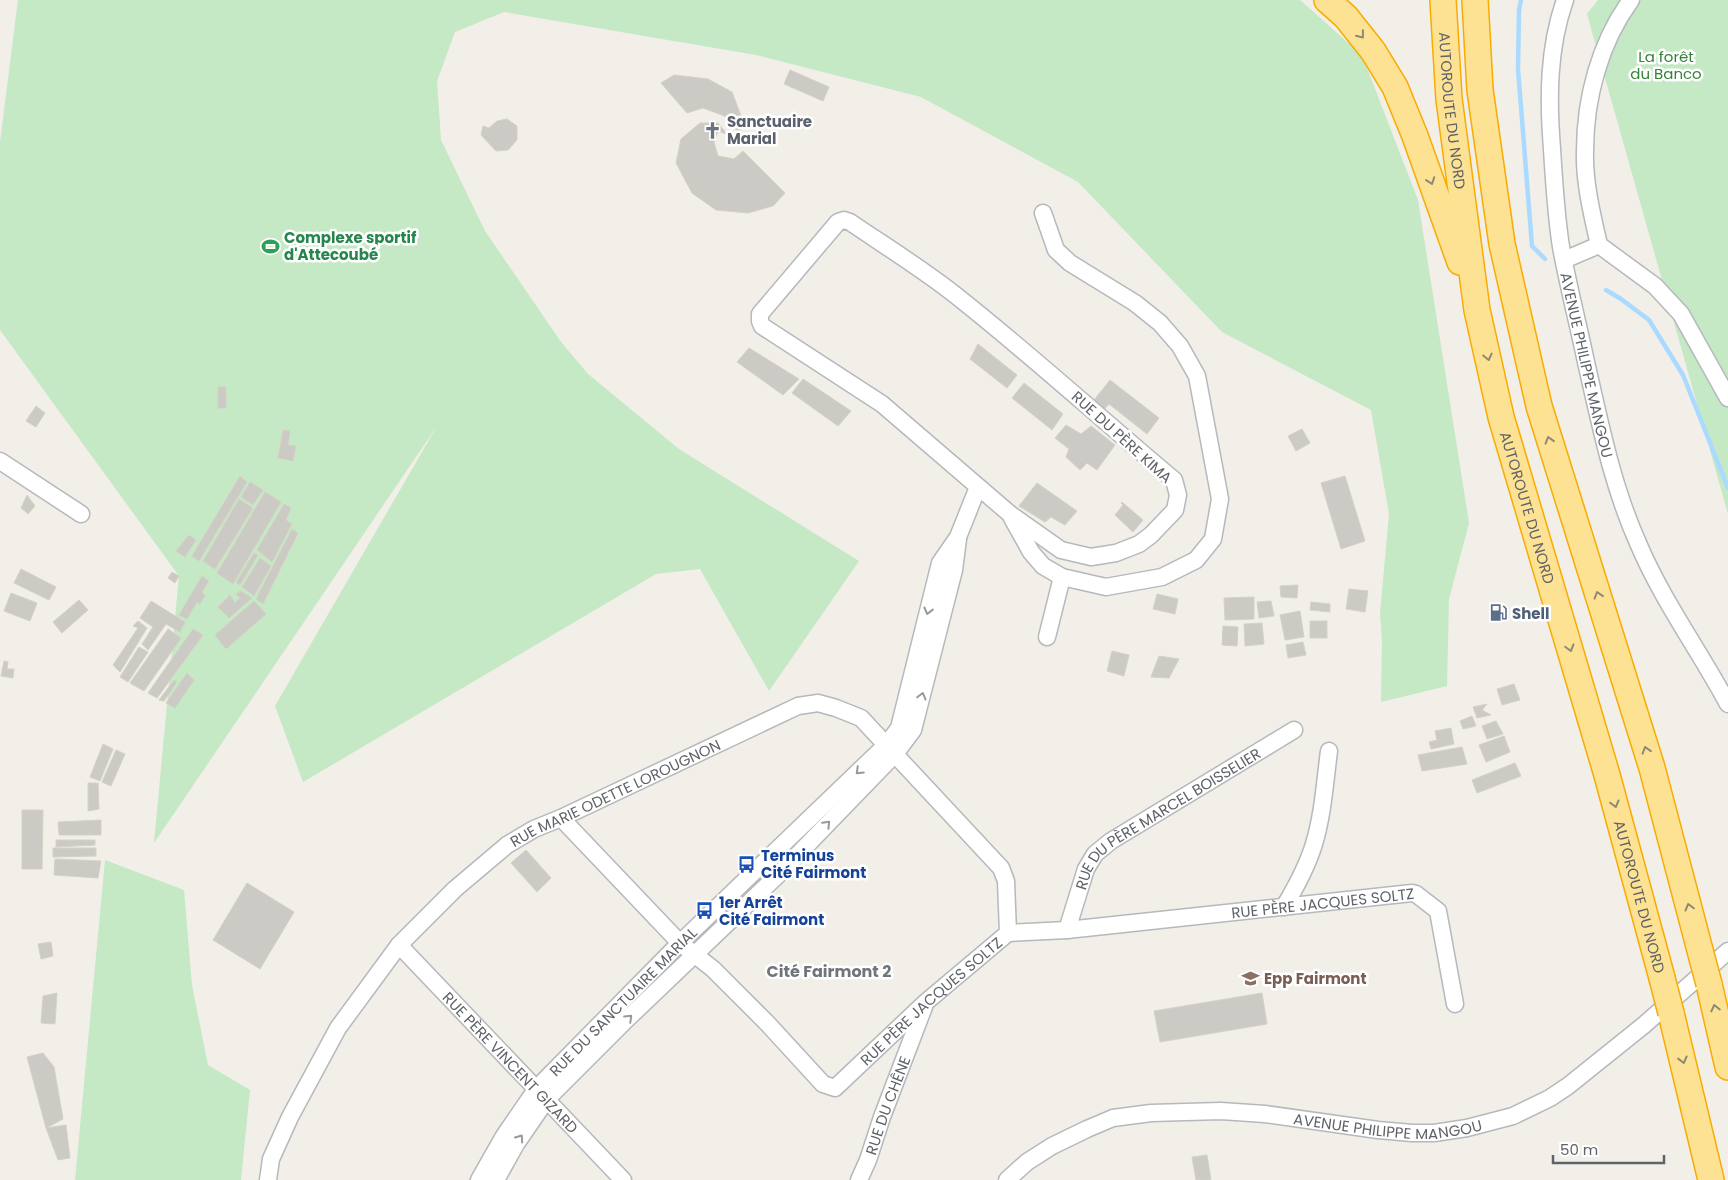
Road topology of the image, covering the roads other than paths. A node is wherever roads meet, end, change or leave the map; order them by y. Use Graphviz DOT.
graph roads {
  1 [pos="1327,0"];
  2 [pos="1443,0"];
  3 [pos="1475,0"];
  4 [pos="1565,0"];
  5 [pos="1631,0"];
  6 [pos="1042,212"];
  7 [pos="1598,245"];
  8 [pos="1564,260"];
  9 [pos="1477,310"];
  10 [pos="1728,398"];
  11 [pos="0,460"];
  12 [pos="978,487"];
  13 [pos="81,514"];
  14 [pos="1010,514"];
  15 [pos="1062,577"];
  16 [pos="1047,637"];
  17 [pos="1728,704"];
  18 [pos="1294,730"];
  19 [pos="891,750"];
  20 [pos="1329,751"];
  21 [pos="561,818"];
  22 [pos="769,858"];
  23 [pos="781,872"];
  24 [pos="1284,907"];
  25 [pos="1068,930"];
  26 [pos="1008,932"];
  27 [pos="680,943"];
  28 [pos="400,945"];
  29 [pos="1728,951"];
  30 [pos="694,956"];
  31 [pos="926,1002"];
  32 [pos="1455,1004"];
  33 [pos="1728,1067"];
  34 [pos="542,1094"];
  35 [pos="618,1178"];
  36 [pos="268,1180"];
  37 [pos="479,1180"];
  38 [pos="496,1180"];
  39 [pos="858,1180"];
  40 [pos="1007,1180"];
  41 [pos="1711,1180"];
  1 -- 9 [label="highway, one-way"];
  2 -- 9 [label="highway, AUTOROUTE DU NORD"];
  33 -- 3 [label="highway, AUTOROUTE DU NORD, one-way, bridge"];
  4 -- 8 [label="street, AVENUE PHILIPPE MANGOU"];
  5 -- 7 [label="street"];
  6 -- 15 [label="street"];
  7 -- 8 [label="street"];
  7 -- 10 [label="street"];
  8 -- 17 [label="street, AVENUE PHILIPPE MANGOU"];
  9 -- 41 [label="highway, AUTOROUTE DU NORD, one-way, bridge"];
  11 -- 13 [label="street"];
  12 -- 14 [label="street, RUE DU PÈRE KIMA"];
  12 -- 14 [label="street, RUE DU PÈRE KIMA"];
  12 -- 19 [label="street, RUE DU SANCTUAIRE MARIAL"];
  14 -- 15 [label="street"];
  15 -- 16 [label="street"];
  18 -- 25 [label="street, RUE DU PÈRE MARCEL BOISSELIER"];
  19 -- 21 [label="street, RUE MARIE ODETTE LOROUGNON"];
  19 -- 22 [label="street, RUE DU SANCTUAIRE MARIAL, one-way"];
  23 -- 19 [label="street, RUE DU SANCTUAIRE MARIAL, one-way"];
  19 -- 26 [label="street, RUE MARIE ODETTE LOROUGNON"];
  20 -- 24 [label="street"];
  21 -- 27 [label="street, RUE PÈRE JACQUES SOLTZ"];
  21 -- 28 [label="street, RUE MARIE ODETTE LOROUGNON"];
  22 -- 23 [label="street"];
  22 -- 27 [label="street, RUE DU SANCTUAIRE MARIAL"];
  23 -- 30 [label="street, RUE DU SANCTUAIRE MARIAL"];
  24 -- 25 [label="street, RUE PÈRE JACQUES SOLTZ"];
  24 -- 32 [label="street, RUE PÈRE JACQUES SOLTZ"];
  25 -- 26 [label="street, RUE PÈRE JACQUES SOLTZ"];
  26 -- 31 [label="street, RUE PÈRE JACQUES SOLTZ"];
  27 -- 30 [label="street, RUE PÈRE JACQUES SOLTZ"];
  27 -- 34 [label="street, RUE DU SANCTUAIRE MARIAL"];
  28 -- 34 [label="street, RUE PÈRE VINCENT GIZARD"];
  28 -- 36 [label="street, RUE MARIE ODETTE LOROUGNON"];
  29 -- 40 [label="street, AVENUE PHILIPPE MANGOU"];
  30 -- 31 [label="street, RUE PÈRE JACQUES SOLTZ"];
  34 -- 30 [label="street, RUE DU SANCTUAIRE MARIAL, one-way"];
  31 -- 39 [label="street, RUE DU CHÊNE"];
  34 -- 35 [label="street, RUE PÈRE VINCENT GIZARD"];
  34 -- 37 [label="street, RUE DU SANCTUAIRE MARIAL"];
  38 -- 34 [label="street, RUE DU SANCTUAIRE MARIAL, one-way"];
}
